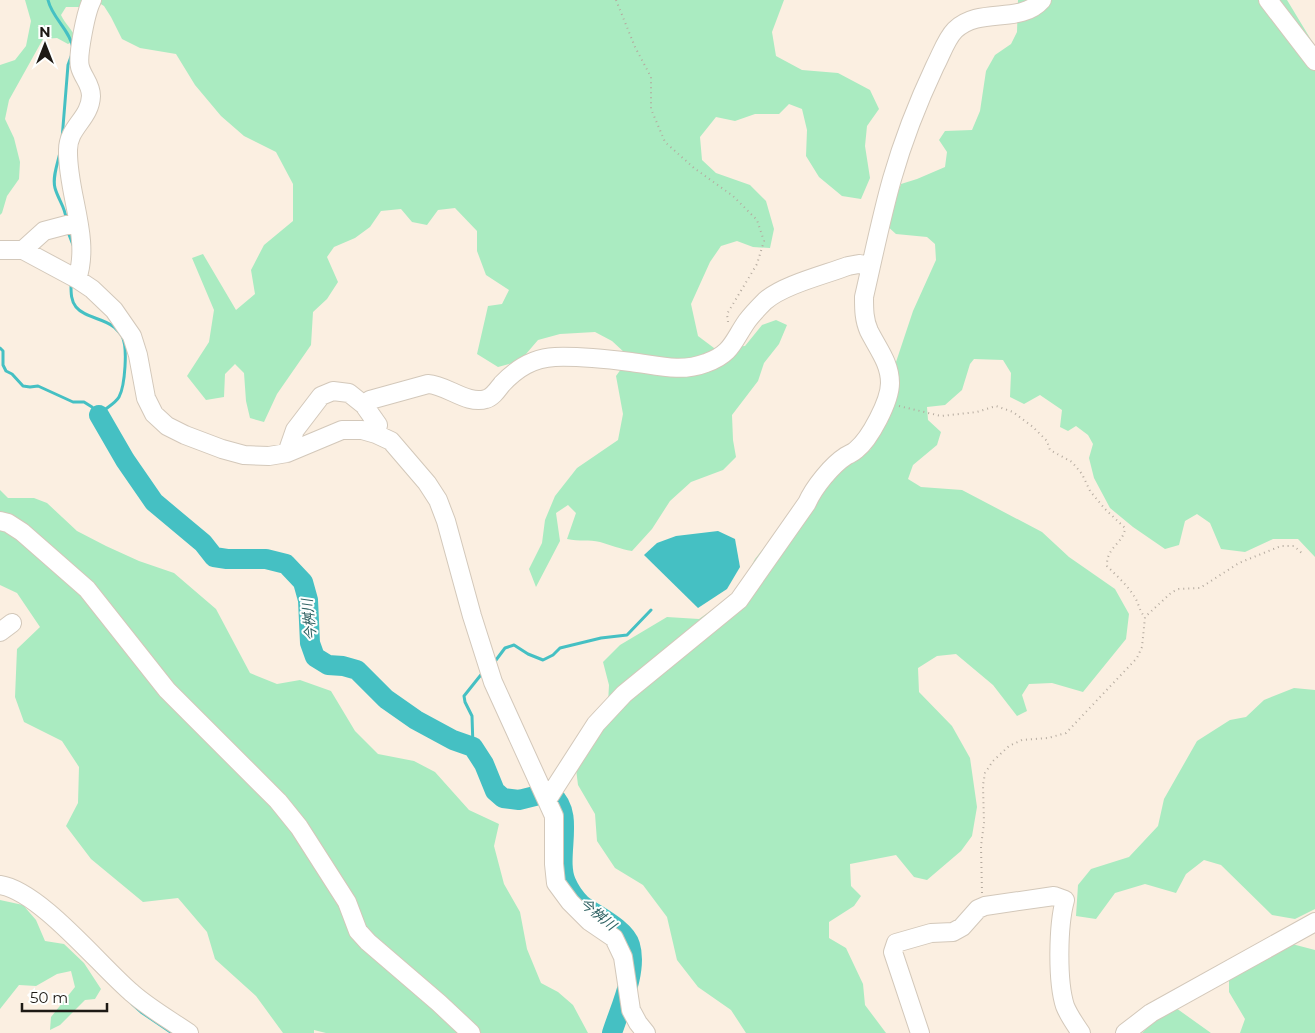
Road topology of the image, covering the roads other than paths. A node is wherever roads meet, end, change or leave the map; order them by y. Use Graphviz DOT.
graph roads {
  1 [pos="92,0"];
  2 [pos="1042,0"];
  3 [pos="1268,0"];
  4 [pos="1315,61"];
  5 [pos="78,222"];
  6 [pos="5,245"];
  7 [pos="28,246"];
  8 [pos="871,266"];
  9 [pos="77,279"];
  10 [pos="364,404"];
  11 [pos="376,434"];
  12 [pos="286,453"];
  13 [pos="0,521"];
  14 [pos="548,800"];
  15 [pos="0,885"];
  16 [pos="1315,922"];
  17 [pos="189,1033"];
  18 [pos="470,1033"];
  19 [pos="646,1033"];
  20 [pos="920,1033"];
  21 [pos="1081,1033"];
  22 [pos="1125,1033"];
  1 -- 5 [label="street"];
  2 -- 8 [label="street"];
  3 -- 4 [label="street"];
  5 -- 7 [label="street"];
  5 -- 9 [label="street"];
  6 -- 7 [label="street"];
  7 -- 9 [label="street"];
  8 -- 10 [label="street"];
  8 -- 14 [label="street"];
  9 -- 12 [label="street"];
  10 -- 11 [label="street"];
  10 -- 12 [label="street"];
  11 -- 12 [label="street"];
  11 -- 14 [label="street"];
  13 -- 18 [label="street"];
  14 -- 19 [label="street"];
  15 -- 17 [label="street"];
  16 -- 22 [label="street"];
  20 -- 21 [label="street"];
}
